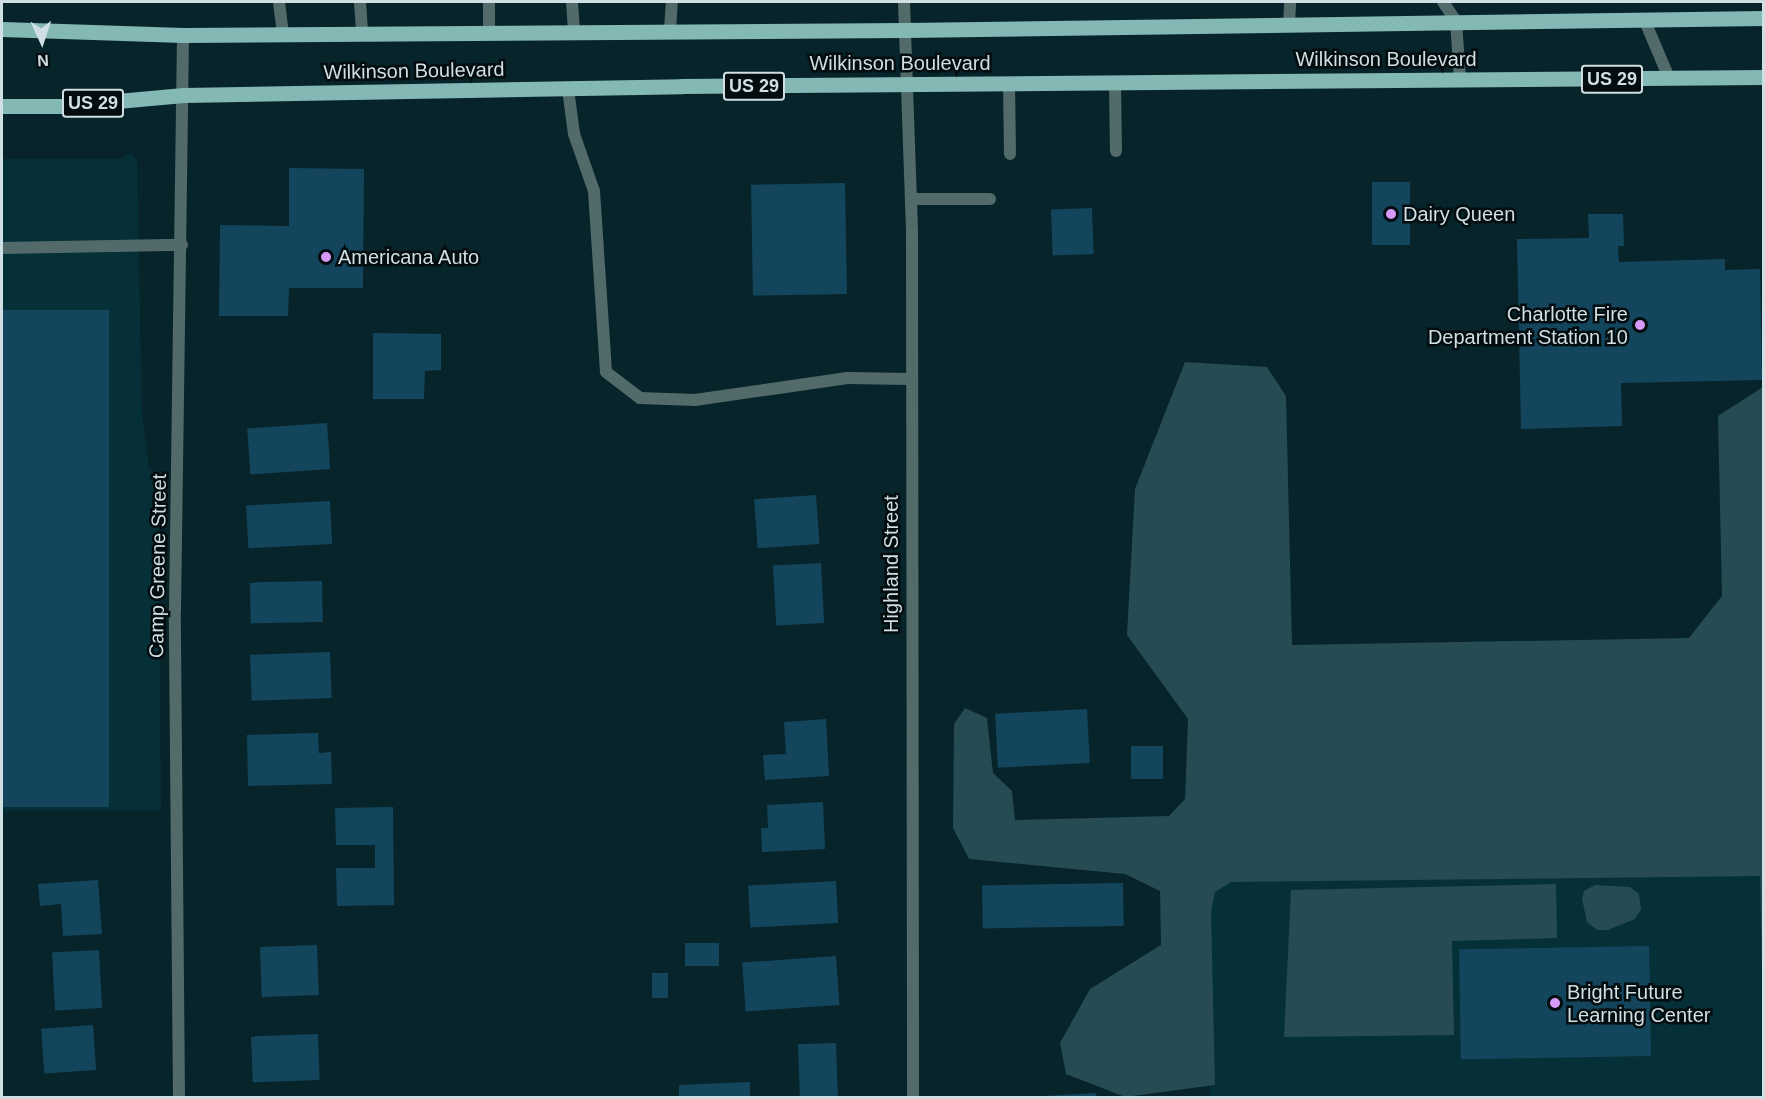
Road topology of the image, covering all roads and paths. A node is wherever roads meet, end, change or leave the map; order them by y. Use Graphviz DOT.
graph roads {
  1 [pos="279,2"];
  2 [pos="360,2"];
  3 [pos="489,2"];
  4 [pos="572,2"];
  5 [pos="672,2"];
  6 [pos="904,2"];
  7 [pos="1290,2"];
  8 [pos="1443,2"];
  9 [pos="1764,18"];
  10 [pos="1644,19"];
  11 [pos="1456,21"];
  12 [pos="1289,24"];
  13 [pos="2,29"];
  14 [pos="670,29"];
  15 [pos="574,30"];
  16 [pos="905,30"];
  17 [pos="489,32"];
  18 [pos="362,33"];
  19 [pos="283,34"];
  20 [pos="183,35"];
  21 [pos="1764,69"];
  22 [pos="1764,77"];
  23 [pos="1669,78"];
  24 [pos="1705,78"];
  25 [pos="1460,80"];
  26 [pos="1115,82"];
  27 [pos="1009,83"];
  28 [pos="908,84"];
  29 [pos="568,89"];
  30 [pos="184,94"];
  31 [pos="2,106"];
  32 [pos="1116,151"];
  33 [pos="1010,154"];
  34 [pos="912,199"];
  35 [pos="990,199"];
  36 [pos="182,245"];
  37 [pos="2,248"];
  38 [pos="911,379"];
  39 [pos="179,1098"];
  40 [pos="913,1098"];
  1 -- 19 [label="street"];
  2 -- 18 [label="street"];
  3 -- 17 [label="street"];
  4 -- 15 [label="street"];
  5 -- 14 [label="street"];
  6 -- 16 [label="street, Highland Street"];
  7 -- 12 [label="street"];
  8 -- 11 [label="street"];
  9 -- 10 [label="main road, Wilkinson Boulevard"];
  10 -- 11 [label="main road, Wilkinson Boulevard"];
  10 -- 23 [label="street"];
  11 -- 12 [label="main road, Wilkinson Boulevard"];
  11 -- 25 [label="street"];
  12 -- 16 [label="main road, Wilkinson Boulevard"];
  13 -- 20 [label="main road, Wilkinson Boulevard"];
  14 -- 15 [label="main road, Wilkinson Boulevard"];
  14 -- 16 [label="main road, Wilkinson Boulevard"];
  15 -- 17 [label="main road, Wilkinson Boulevard"];
  16 -- 28 [label="street, Highland Street"];
  17 -- 18 [label="main road, Wilkinson Boulevard"];
  18 -- 19 [label="main road, Wilkinson Boulevard"];
  19 -- 20 [label="main road, Wilkinson Boulevard"];
  20 -- 30 [label="street, Camp Greene Street"];
  21 -- 24 [label="main road"];
  22 -- 24 [label="main road, Wilkinson Boulevard / US 29"];
  23 -- 24 [label="main road, Wilkinson Boulevard / US 29"];
  23 -- 25 [label="main road, Wilkinson Boulevard / US 29"];
  25 -- 26 [label="main road, Wilkinson Boulevard / US 29"];
  26 -- 27 [label="main road, Wilkinson Boulevard / US 29"];
  26 -- 32 [label="street"];
  27 -- 28 [label="main road, Wilkinson Boulevard / US 29"];
  27 -- 33 [label="street"];
  28 -- 29 [label="main road, Wilkinson Boulevard / US 29"];
  28 -- 34 [label="street, Highland Street"];
  29 -- 30 [label="main road, Wilkinson Boulevard / US 29"];
  29 -- 38 [label="street"];
  30 -- 31 [label="main road, Wilkinson Boulevard / US 29"];
  30 -- 36 [label="street, Camp Greene Street"];
  34 -- 35 [label="street"];
  34 -- 38 [label="street, Highland Street"];
  36 -- 37 [label="street"];
  36 -- 39 [label="street, Camp Greene Street"];
  38 -- 40 [label="street, Highland Street"];
}
